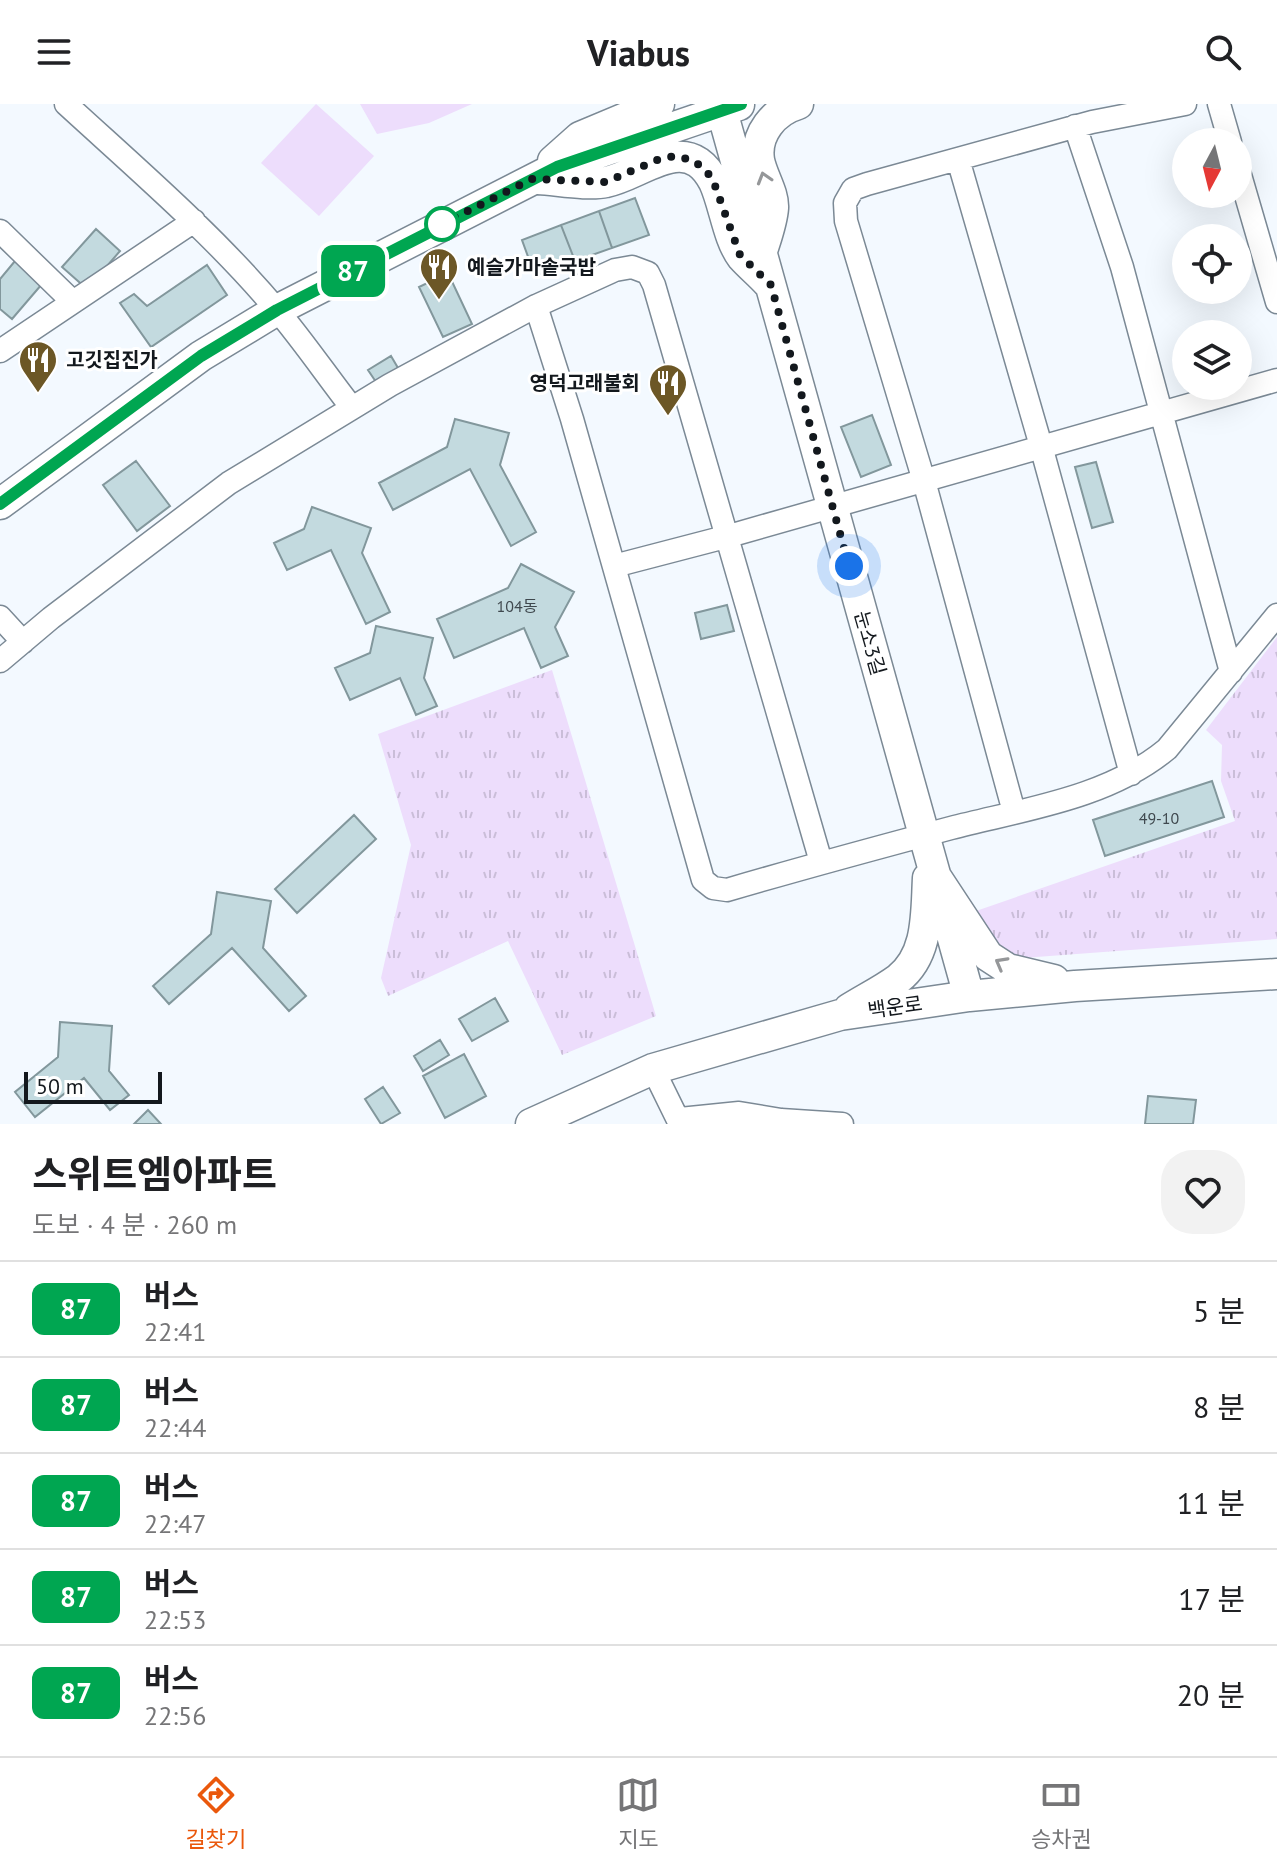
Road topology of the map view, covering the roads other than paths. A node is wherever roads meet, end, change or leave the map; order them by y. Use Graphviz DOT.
graph roads {
  1 [pos="66,104"];
  2 [pos="659,104"];
  3 [pos="798,104"];
  4 [pos="1185,104"];
  5 [pos="1219,104"];
  6 [pos="728,106"];
  7 [pos="1075,126"];
  8 [pos="1226,128"];
  9 [pos="958,159"];
  10 [pos="532,179"];
  11 [pos="1250,208"];
  12 [pos="194,221"];
  13 [pos="0,231"];
  14 [pos="762,253"];
  15 [pos="771,285"];
  16 [pos="72,301"];
  17 [pos="1277,302"];
  18 [pos="536,306"];
  19 [pos="277,310"];
  20 [pos="0,351"];
  21 [pos="1277,380"];
  22 [pos="352,408"];
  23 [pos="1163,410"];
  24 [pos="1041,446"];
  25 [pos="924,481"];
  26 [pos="0,504"];
  27 [pos="833,507"];
  28 [pos="729,536"];
  29 [pos="614,566"];
  30 [pos="1277,615"];
  31 [pos="0,617"];
  32 [pos="23,642"];
  33 [pos="0,661"];
  34 [pos="1231,672"];
  35 [pos="1131,774"];
  36 [pos="1014,812"];
  37 [pos="924,835"];
  38 [pos="821,862"];
  39 [pos="936,877"];
  40 [pos="1277,974"];
  41 [pos="1075,986"];
  42 [pos="969,996"];
  43 [pos="840,1015"];
  44 [pos="653,1069"];
  45 [pos="680,1121"];
  46 [pos="531,1124"];
  47 [pos="842,1124"];
  1 -- 12 [label="street"];
  2 -- 10 [label="street"];
  14 -- 3 [label="street, one-way"];
  4 -- 7 [label="street"];
  5 -- 8 [label="street"];
  6 -- 10 [label="street"];
  6 -- 14 [label="street, 눈소3길"];
  7 -- 9 [label="street"];
  7 -- 23 [label="street"];
  9 -- 24 [label="street"];
  9 -- 25 [label="street"];
  10 -- 15 [label="street"];
  10 -- 19 [label="street"];
  11 -- 17 [label="street"];
  12 -- 16 [label="street"];
  12 -- 19 [label="street"];
  13 -- 16 [label="street"];
  14 -- 15 [label="street, 눈소3길"];
  15 -- 27 [label="street, 눈소3길"];
  16 -- 20 [label="street"];
  18 -- 22 [label="street"];
  18 -- 28 [label="street"];
  18 -- 29 [label="street"];
  19 -- 22 [label="street"];
  19 -- 26 [label="street"];
  21 -- 23 [label="street"];
  22 -- 32 [label="street"];
  23 -- 24 [label="street"];
  23 -- 34 [label="street"];
  24 -- 25 [label="street"];
  24 -- 35 [label="street"];
  25 -- 27 [label="street"];
  25 -- 36 [label="street"];
  27 -- 28 [label="street"];
  27 -- 37 [label="street, 눈소3길"];
  28 -- 29 [label="street"];
  28 -- 38 [label="street"];
  29 -- 38 [label="street"];
  30 -- 34 [label="street"];
  31 -- 32 [label="street"];
  32 -- 33 [label="street"];
  34 -- 35 [label="street"];
  35 -- 36 [label="street"];
  36 -- 37 [label="street"];
  37 -- 38 [label="street"];
  37 -- 39 [label="street, 눈소3길"];
  41 -- 39 [label="street, one-way"];
  39 -- 42 [label="street, 눈소3길"];
  39 -- 43 [label="street"];
  40 -- 41 [label="street, 백운로"];
  41 -- 42 [label="street, 백운로"];
  42 -- 43 [label="street, 백운로"];
  43 -- 44 [label="street, 백운로"];
  44 -- 45 [label="street"];
  44 -- 46 [label="street, 백운로"];
  45 -- 47 [label="street"];
}
